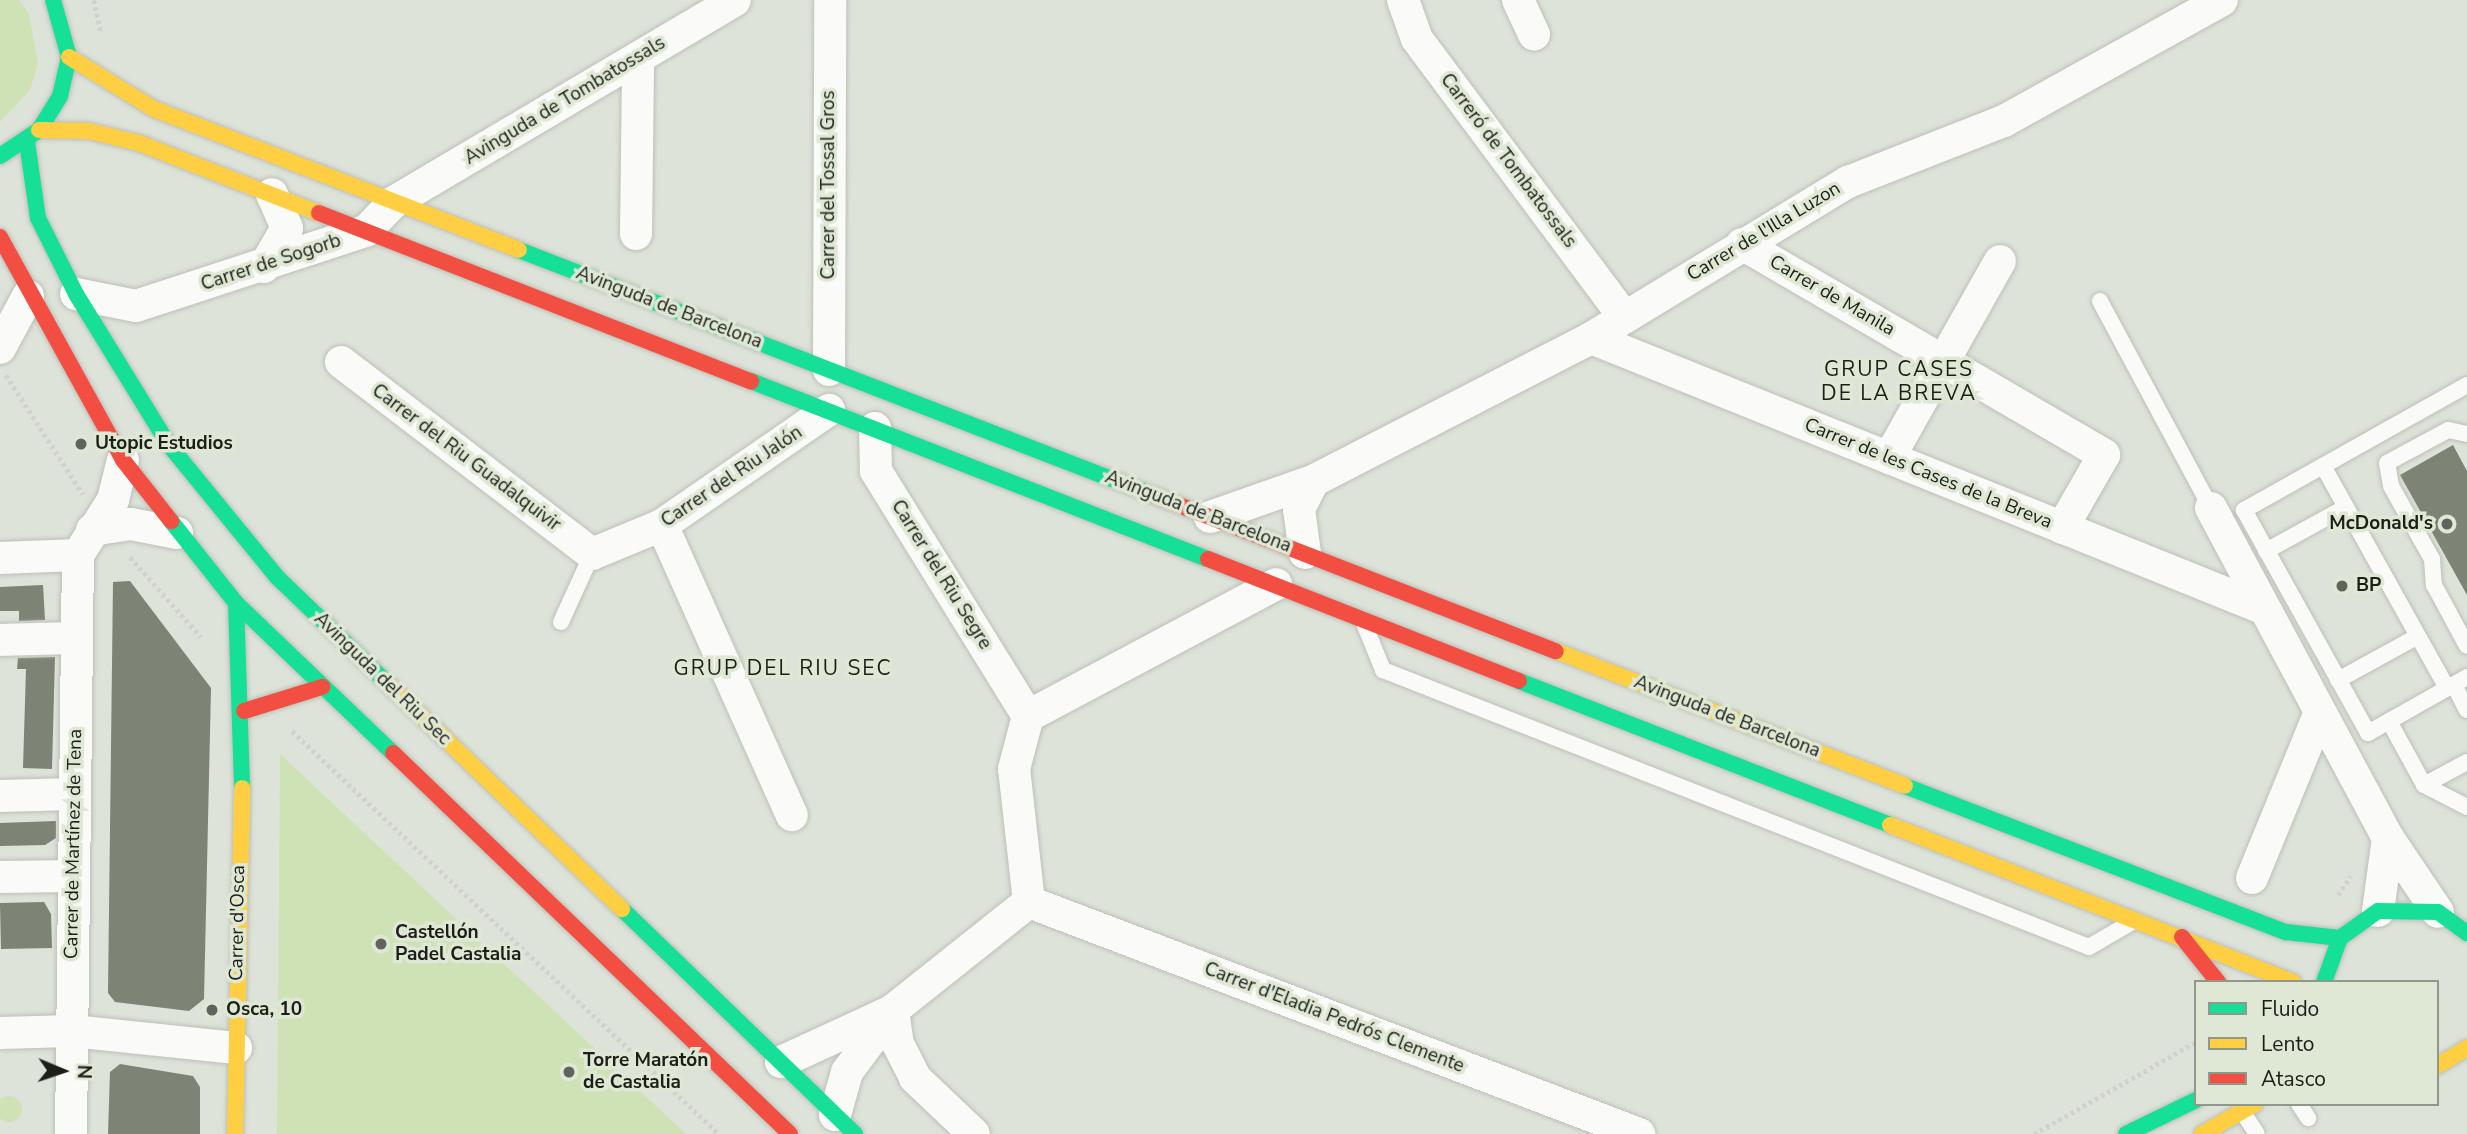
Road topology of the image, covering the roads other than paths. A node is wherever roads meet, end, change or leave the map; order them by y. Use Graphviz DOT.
graph roads {
  1 [pos="53,0"];
  2 [pos="735,0"];
  3 [pos="830,0"];
  4 [pos="1403,0"];
  5 [pos="1518,0"];
  6 [pos="2222,0"];
  7 [pos="1534,34"];
  8 [pos="69,57"];
  9 [pos="638,58"];
  10 [pos="39,130"];
  11 [pos="27,142"];
  12 [pos="0,156"];
  13 [pos="272,194"];
  14 [pos="394,202"];
  15 [pos="287,228"];
  16 [pos="366,231"];
  17 [pos="636,234"];
  18 [pos="0,237"];
  19 [pos="1742,244"];
  20 [pos="319,250"];
  21 [pos="2000,261"];
  22 [pos="264,267"];
  23 [pos="76,294"];
  24 [pos="28,296"];
  25 [pos="2101,301"];
  26 [pos="136,306"];
  27 [pos="1624,317"];
  28 [pos="1591,338"];
  29 [pos="0,348"];
  30 [pos="111,357"];
  31 [pos="1942,360"];
  32 [pos="341,362"];
  33 [pos="829,370"];
  34 [pos="2467,385"];
  35 [pos="829,410"];
  36 [pos="875,428"];
  37 [pos="2467,434"];
  38 [pos="1889,458"];
  39 [pos="124,460"];
  40 [pos="2323,466"];
  41 [pos="1312,481"];
  42 [pos="2346,507"];
  43 [pos="2211,508"];
  44 [pos="1210,517"];
  45 [pos="662,525"];
  46 [pos="2062,528"];
  47 [pos="93,533"];
  48 [pos="177,533"];
  49 [pos="2266,551"];
  50 [pos="1305,553"];
  51 [pos="592,554"];
  52 [pos="0,558"];
  53 [pos="1276,583"];
  54 [pos="236,603"];
  55 [pos="2265,610"];
  56 [pos="1360,614"];
  57 [pos="561,622"];
  58 [pos="2418,636"];
  59 [pos="77,638"];
  60 [pos="0,640"];
  61 [pos="2467,646"];
  62 [pos="2338,680"];
  63 [pos="2456,684"];
  64 [pos="322,687"];
  65 [pos="2467,710"];
  66 [pos="244,711"];
  67 [pos="2333,713"];
  68 [pos="1028,716"];
  69 [pos="2389,721"];
  70 [pos="2467,762"];
  71 [pos="2424,785"];
  72 [pos="75,794"];
  73 [pos="0,796"];
  74 [pos="2467,807"];
  75 [pos="792,814"];
  76 [pos="2388,838"];
  77 [pos="74,876"];
  78 [pos="0,877"];
  79 [pos="2252,878"];
  80 [pos="1029,902"];
  81 [pos="2378,911"];
  82 [pos="2139,918"];
  83 [pos="2458,923"];
  84 [pos="2178,933"];
  85 [pos="2340,938"];
  86 [pos="2218,980"];
  87 [pos="2288,980"];
  88 [pos="2325,980"];
  89 [pos="893,1010"];
  90 [pos="72,1031"];
  91 [pos="0,1033"];
  92 [pos="236,1048"];
  93 [pos="2465,1054"];
  94 [pos="781,1062"];
  95 [pos="2439,1065"];
  96 [pos="2178,1087"];
  97 [pos="2194,1101"];
  98 [pos="2248,1108"];
  99 [pos="2158,1115"];
  100 [pos="777,1122"];
  101 [pos="845,1124"];
  102 [pos="71,1134"];
  103 [pos="235,1134"];
  104 [pos="765,1134"];
  105 [pos="790,1134"];
  106 [pos="974,1134"];
  107 [pos="1639,1134"];
  108 [pos="2126,1134"];
  109 [pos="2202,1134"];
  110 [pos="2257,1134"];
  1 -- 8 [label="main road"];
  2 -- 9 [label="street, Avinguda de Tombatossals"];
  3 -- 33 [label="street, Carrer del Tossal Gros"];
  4 -- 27 [label="street, Carreró de Tombatossals"];
  5 -- 7 [label="street"];
  6 -- 19 [label="street, Carrer de l'Illa Luzon"];
  8 -- 10 [label="main road"];
  8 -- 14 [label="main road, Avinguda de Barcelona"];
  9 -- 14 [label="street, Avinguda de Tombatossals"];
  9 -- 17 [label="street"];
  10 -- 11 [label="main road"];
  10 -- 13 [label="main road, Avinguda de Barcelona"];
  11 -- 12 [label="main road"];
  11 -- 23 [label="main road, Avinguda del Riu Sec"];
  13 -- 15 [label="street"];
  13 -- 16 [label="main road, Avinguda de Barcelona"];
  14 -- 16 [label="street, Carrer de Sogorb"];
  14 -- 33 [label="main road, Avinguda de Barcelona"];
  15 -- 20 [label="street"];
  15 -- 22 [label="street"];
  16 -- 20 [label="street, Carrer de Sogorb"];
  16 -- 35 [label="main road, Avinguda de Barcelona"];
  18 -- 24 [label="main road"];
  19 -- 27 [label="street, Carrer de l'Illa Luzon"];
  19 -- 31 [label="street, Carrer de Manila"];
  20 -- 22 [label="street, Carrer de Sogorb"];
  21 -- 31 [label="street"];
  22 -- 26 [label="street, Carrer de Sogorb"];
  23 -- 26 [label="street, Carrer de Sogorb"];
  23 -- 30 [label="main road, Avinguda del Riu Sec"];
  24 -- 29 [label="street"];
  24 -- 39 [label="main road"];
  25 -- 43 [label="lane"];
  26 -- 30 [label="street"];
  27 -- 28 [label="street, Carrer de l'Illa Luzon"];
  28 -- 38 [label="street, Carrer de les Cases de la Breva"];
  28 -- 41 [label="street, Carrer de l'Illa Luzon"];
  30 -- 94 [label="main road, Avinguda del Riu Sec"];
  31 -- 38 [label="street"];
  31 -- 46 [label="street, Carrer de Manila"];
  32 -- 51 [label="street, Carrer del Riu Guadalquivir"];
  33 -- 44 [label="main road, Avinguda de Barcelona"];
  34 -- 40 [label="lane"];
  35 -- 36 [label="main road, Avinguda de Barcelona"];
  35 -- 45 [label="street, Carrer del Riu Jalón"];
  36 -- 53 [label="main road, Avinguda de Barcelona"];
  36 -- 68 [label="street, Carrer del Riu Segre"];
  37 -- 61 [label="lane"];
  38 -- 46 [label="street, Carrer de les Cases de la Breva"];
  39 -- 47 [label="street"];
  39 -- 48 [label="main road"];
  40 -- 42 [label="lane"];
  40 -- 49 [label="lane"];
  41 -- 44 [label="street, Carrer de l'Illa Luzon"];
  41 -- 50 [label="street"];
  42 -- 49 [label="lane"];
  42 -- 58 [label="lane"];
  43 -- 55 [label="street"];
  44 -- 50 [label="main road, Avinguda de Barcelona"];
  45 -- 51 [label="street, Carrer del Riu Jalón"];
  45 -- 75 [label="street"];
  46 -- 55 [label="street, Carrer de les Cases de la Breva"];
  47 -- 48 [label="street"];
  47 -- 52 [label="street"];
  47 -- 59 [label="street, Carrer de Martínez de Tena"];
  48 -- 54 [label="main road"];
  49 -- 62 [label="lane"];
  50 -- 85 [label="main road, Avinguda de Barcelona"];
  51 -- 57 [label="lane"];
  53 -- 56 [label="main road, Avinguda de Barcelona"];
  53 -- 68 [label="street"];
  54 -- 64 [label="main road"];
  54 -- 66 [label="main road, Carrer d'Osca"];
  55 -- 67 [label="street"];
  56 -- 82 [label="main road, Avinguda de Barcelona"];
  56 -- 82 [label="lane"];
  58 -- 62 [label="lane"];
  58 -- 63 [label="lane"];
  59 -- 60 [label="street"];
  59 -- 72 [label="street, Carrer de Martínez de Tena"];
  62 -- 67 [label="lane"];
  63 -- 65 [label="lane"];
  63 -- 69 [label="lane"];
  64 -- 66 [label="main road"];
  64 -- 100 [label="main road"];
  66 -- 92 [label="main road, Carrer d'Osca"];
  67 -- 69 [label="lane"];
  67 -- 76 [label="street"];
  67 -- 79 [label="street"];
  68 -- 80 [label="street"];
  69 -- 71 [label="lane"];
  70 -- 71 [label="lane"];
  71 -- 74 [label="lane"];
  72 -- 73 [label="street"];
  72 -- 77 [label="street, Carrer de Martínez de Tena"];
  76 -- 81 [label="street"];
  76 -- 83 [label="street"];
  77 -- 78 [label="street"];
  77 -- 90 [label="street, Carrer de Martínez de Tena"];
  80 -- 89 [label="street"];
  80 -- 107 [label="street, Carrer d'Eladia Pedrós Clemente"];
  81 -- 83 [label="main road"];
  81 -- 85 [label="main road"];
  82 -- 84 [label="main road, Avinguda de Barcelona"];
  84 -- 86 [label="main road, Avinguda de Barcelona"];
  84 -- 87 [label="main road, Avinguda de Barcelona"];
  85 -- 88 [label="main road"];
  89 -- 94 [label="street"];
  89 -- 101 [label="street"];
  89 -- 106 [label="street"];
  90 -- 91 [label="street"];
  90 -- 92 [label="street"];
  90 -- 102 [label="street, Carrer de Martínez de Tena"];
  92 -- 103 [label="main road, Carrer d'Osca"];
  93 -- 95 [label="main road"];
  94 -- 101 [label="main road, Avinguda del Riu Sec"];
  96 -- 99 [label="main road"];
  97 -- 99 [label="main road"];
  98 -- 109 [label="main road"];
  98 -- 110 [label="lane"];
  99 -- 108 [label="main road"];
  100 -- 104 [label="lane"];
  100 -- 105 [label="main road"];
}
